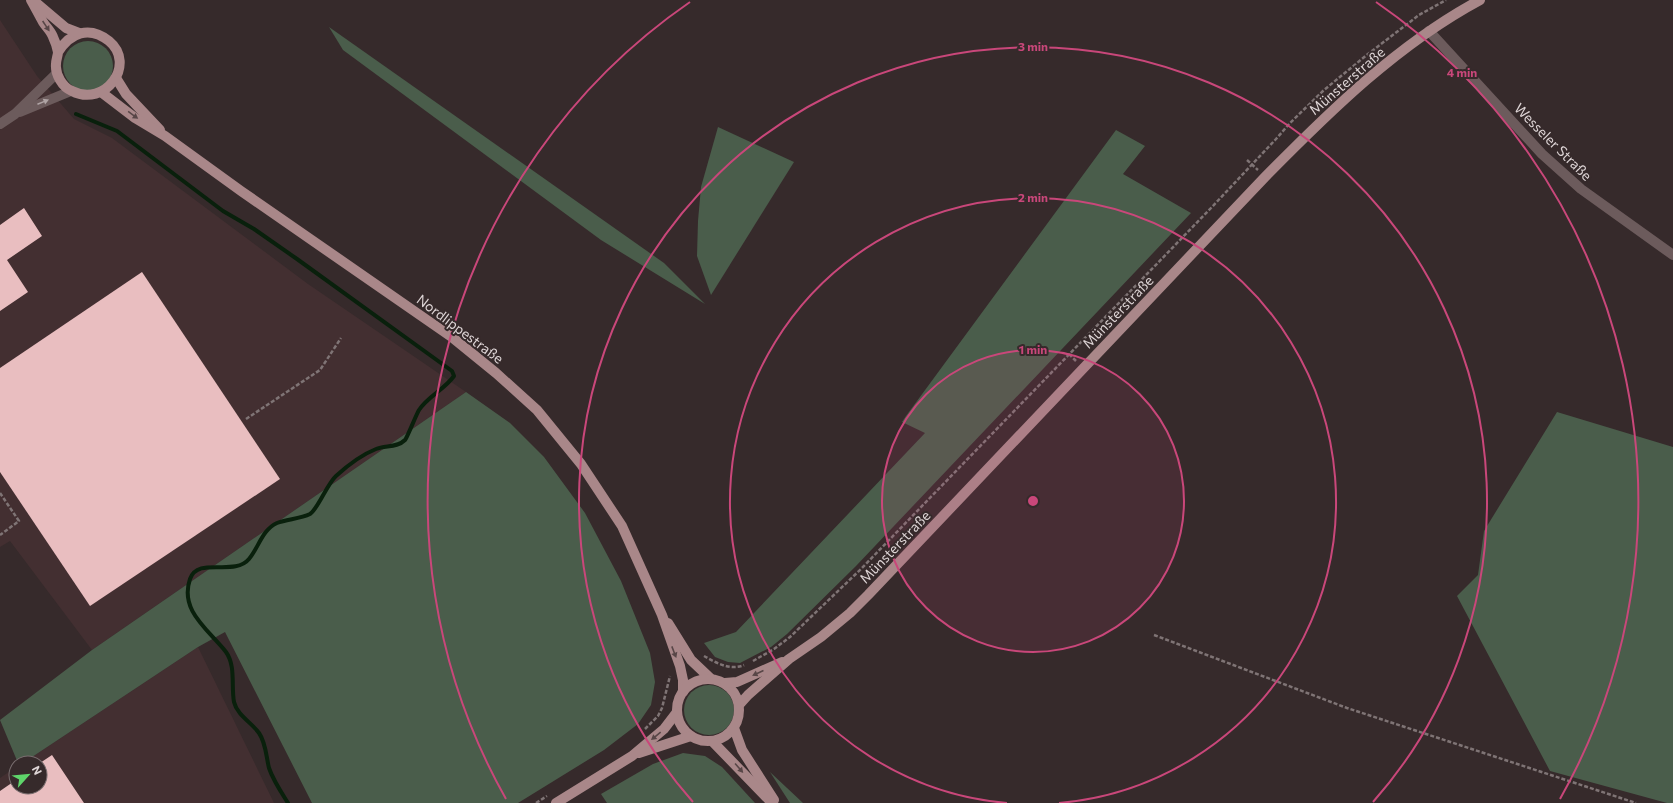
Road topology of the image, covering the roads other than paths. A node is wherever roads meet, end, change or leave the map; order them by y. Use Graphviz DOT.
graph roads {
  1 [pos="32,0"];
  2 [pos="1480,0"];
  3 [pos="1429,31"];
  4 [pos="79,33"];
  5 [pos="58,52"];
  6 [pos="57,73"];
  7 [pos="116,78"];
  8 [pos="71,91"];
  9 [pos="102,92"];
  10 [pos="15,114"];
  11 [pos="0,124"];
  12 [pos="165,136"];
  13 [pos="1673,255"];
  14 [pos="662,615"];
  15 [pos="789,659"];
  16 [pos="710,678"];
  17 [pos="725,683"];
  18 [pos="683,692"];
  19 [pos="739,705"];
  20 [pos="677,712"];
  21 [pos="734,728"];
  22 [pos="691,736"];
  23 [pos="712,741"];
  24 [pos="632,756"];
  25 [pos="556,803"];
  26 [pos="772,803"];
  27 [pos="776,803"];
  1 -- 4 [label="main road"];
  1 -- 5 [label="main road, one-way"];
  2 -- 3 [label="main road, Münsterstraße"];
  3 -- 13 [label="street, Wesseler Straße"];
  3 -- 15 [label="main road, Münsterstraße"];
  4 -- 5 [label="main road"];
  4 -- 7 [label="main road"];
  5 -- 6 [label="main road"];
  6 -- 8 [label="main road"];
  6 -- 10 [label="street"];
  7 -- 9 [label="main road"];
  7 -- 12 [label="main road, Nordlippestraße"];
  8 -- 9 [label="main road"];
  10 -- 8 [label="street, one-way"];
  9 -- 12 [label="main road, Nordlippestraße, one-way"];
  10 -- 11 [label="street"];
  12 -- 14 [label="main road, Nordlippestraße"];
  14 -- 16 [label="main road, Nordlippestraße"];
  14 -- 18 [label="main road, Nordlippestraße, one-way"];
  15 -- 17 [label="main road, Münsterstraße, one-way"];
  15 -- 19 [label="main road, Münsterstraße"];
  16 -- 17 [label="main road"];
  16 -- 18 [label="main road"];
  17 -- 19 [label="main road"];
  18 -- 20 [label="main road"];
  19 -- 21 [label="main road"];
  20 -- 22 [label="main road"];
  20 -- 24 [label="main road, one-way"];
  21 -- 23 [label="main road"];
  21 -- 27 [label="main road"];
  22 -- 23 [label="main road"];
  22 -- 24 [label="main road"];
  23 -- 26 [label="main road, one-way"];
  24 -- 25 [label="main road"];
}
